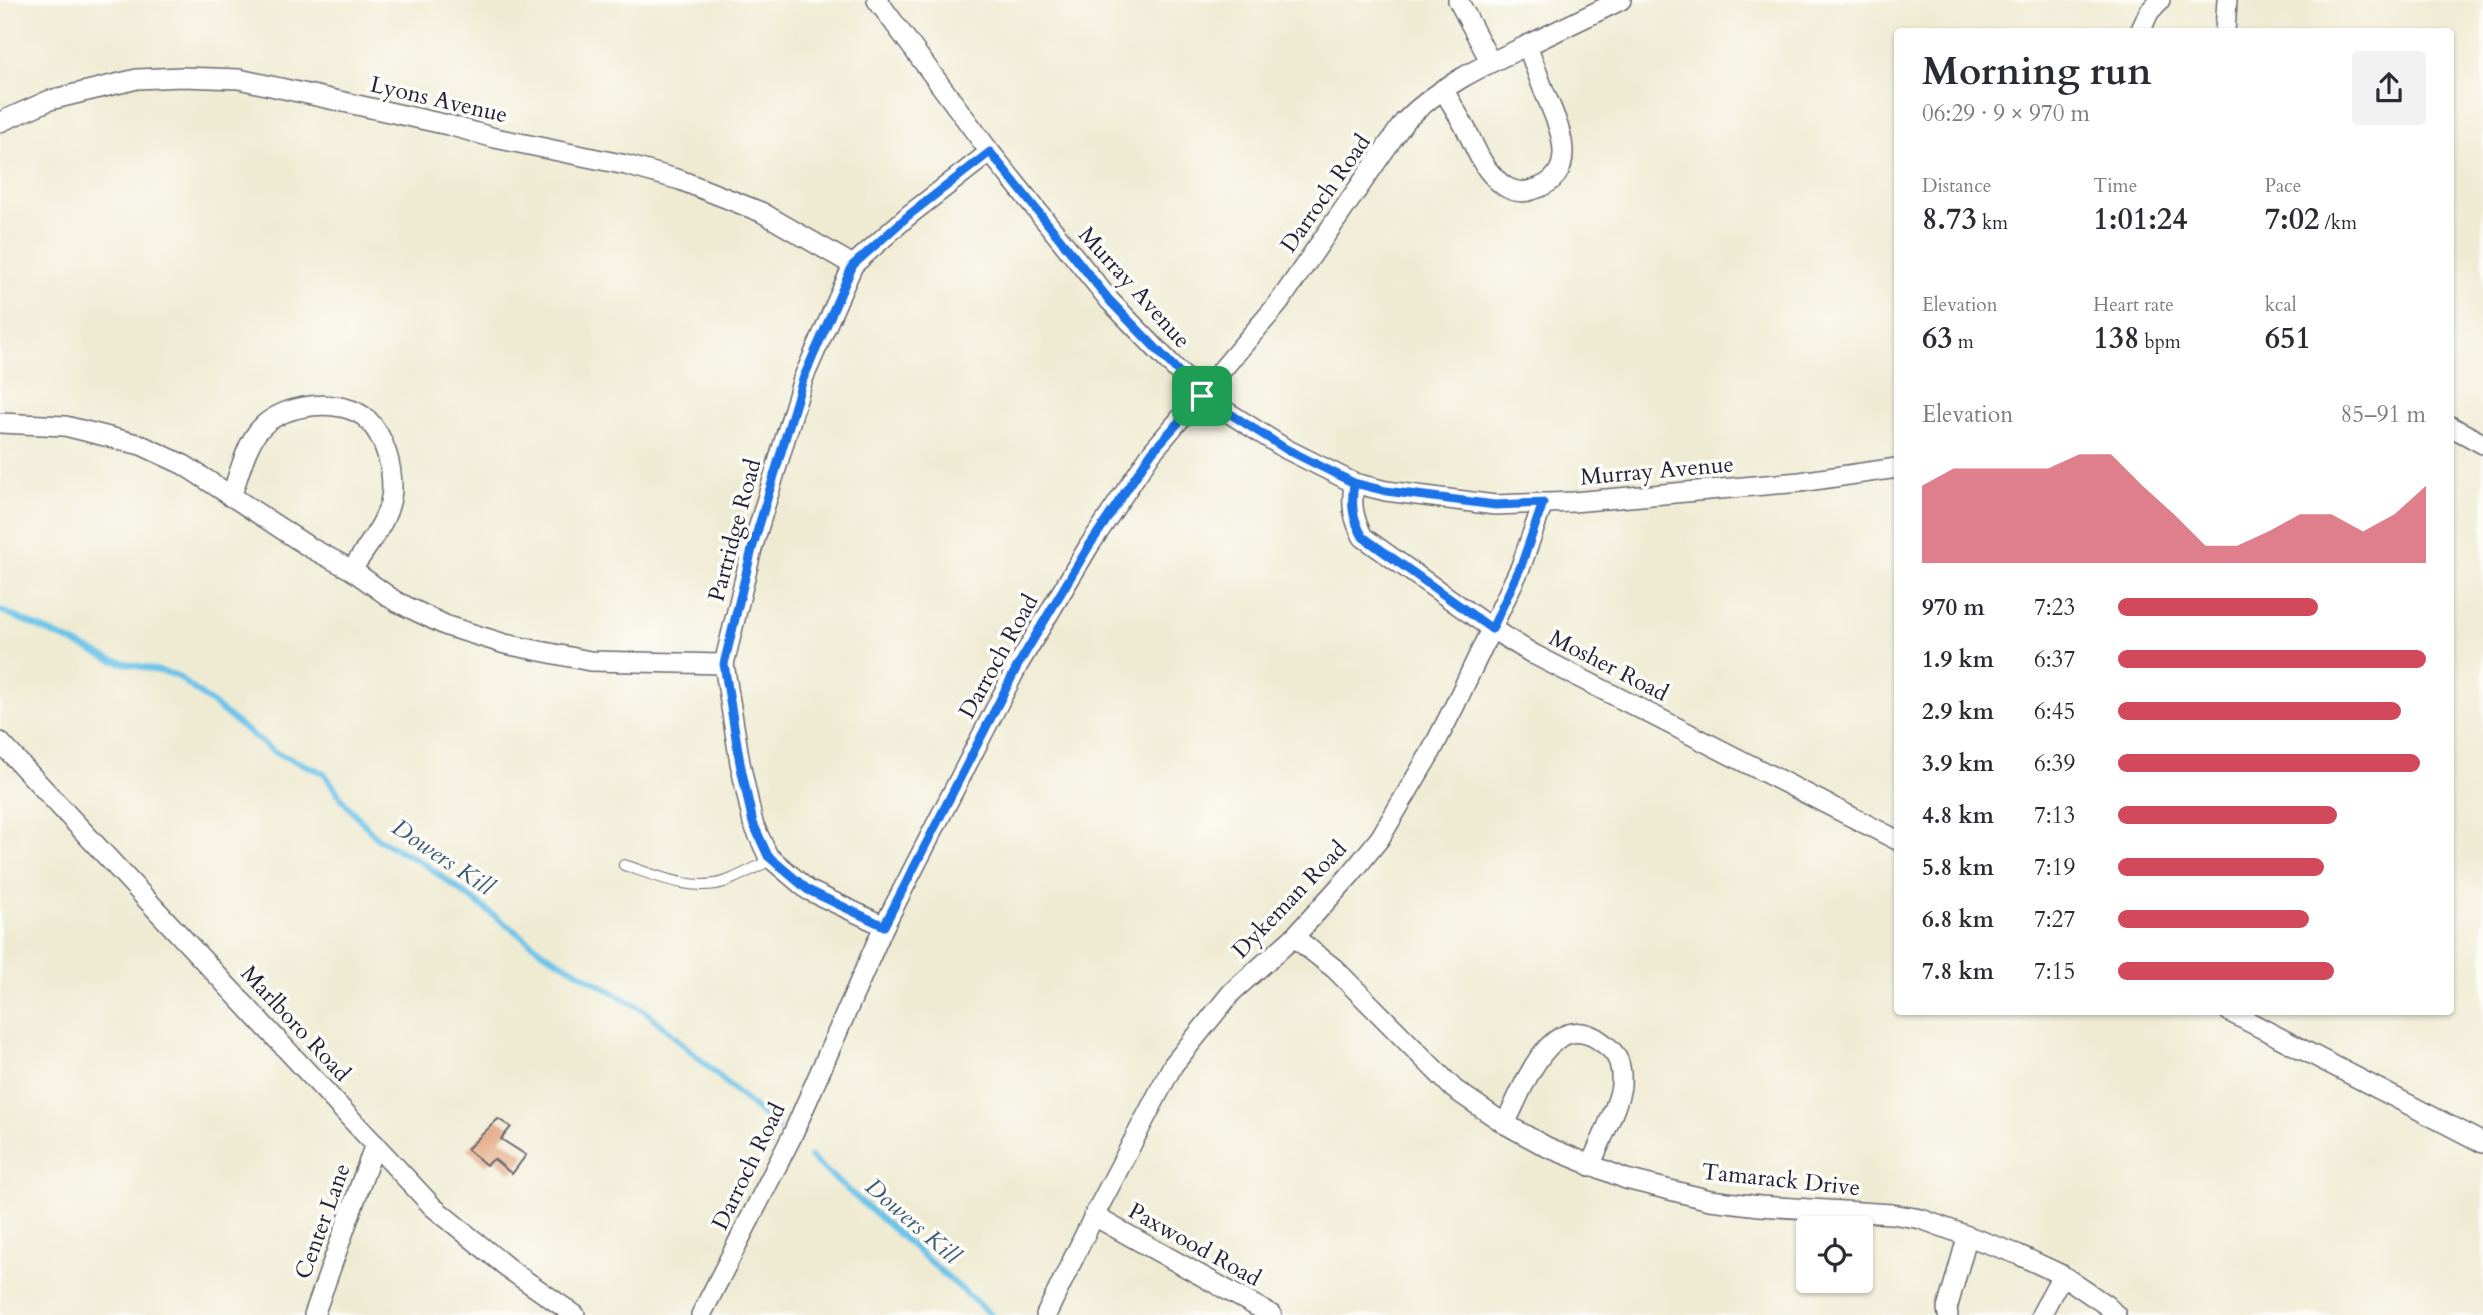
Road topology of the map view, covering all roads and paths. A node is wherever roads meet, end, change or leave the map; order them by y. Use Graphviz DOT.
graph roads {
  1 [pos="877,0"];
  2 [pos="1458,0"];
  3 [pos="1621,0"];
  4 [pos="2160,0"];
  5 [pos="2227,0"];
  6 [pos="2142,28"];
  7 [pos="2225,28"];
  8 [pos="1527,45"];
  9 [pos="1490,61"];
  10 [pos="1443,89"];
  11 [pos="0,122"];
  12 [pos="990,152"];
  13 [pos="853,265"];
  14 [pos="1202,396"];
  15 [pos="0,423"];
  16 [pos="2454,428"];
  17 [pos="2483,444"];
  18 [pos="1894,468"];
  19 [pos="1354,483"];
  20 [pos="231,497"];
  21 [pos="1543,503"];
  22 [pos="352,570"];
  23 [pos="1492,629"];
  24 [pos="724,664"];
  25 [pos="0,742"];
  26 [pos="1894,838"];
  27 [pos="772,859"];
  28 [pos="624,865"];
  29 [pos="884,926"];
  30 [pos="1294,937"];
  31 [pos="2242,1015"];
  32 [pos="1505,1124"];
  33 [pos="2483,1143"];
  34 [pos="375,1144"];
  35 [pos="1590,1166"];
  36 [pos="1094,1216"];
  37 [pos="1967,1238"];
  38 [pos="2062,1275"];
  39 [pos="314,1315"];
  40 [pos="575,1315"];
  41 [pos="701,1315"];
  42 [pos="1046,1315"];
  43 [pos="1272,1315"];
  44 [pos="1948,1315"];
  45 [pos="2041,1315"];
  46 [pos="2116,1315"];
  1 -- 12 [label="street, Murray Avenue"];
  2 -- 9 [label="street"];
  3 -- 8 [label="street, Darroch Road"];
  4 -- 6 [label="street"];
  5 -- 7 [label="street"];
  8 -- 9 [label="street, Darroch Road"];
  8 -- 10 [label="street"];
  9 -- 10 [label="street, Darroch Road"];
  10 -- 14 [label="street, Darroch Road"];
  11 -- 13 [label="street, Lyons Avenue"];
  12 -- 13 [label="street, Partridge Road"];
  12 -- 14 [label="street, Murray Avenue"];
  13 -- 24 [label="street, Partridge Road"];
  14 -- 19 [label="street, Murray Avenue"];
  14 -- 29 [label="street, Darroch Road"];
  15 -- 20 [label="street"];
  16 -- 17 [label="street"];
  18 -- 21 [label="street, Murray Avenue"];
  19 -- 21 [label="street, Murray Avenue"];
  19 -- 23 [label="street, Mosher Road"];
  20 -- 22 [label="street"];
  20 -- 22 [label="street"];
  21 -- 23 [label="street, Dykeman Road"];
  22 -- 24 [label="street"];
  23 -- 26 [label="street, Mosher Road"];
  23 -- 30 [label="street, Dykeman Road"];
  24 -- 27 [label="street, Partridge Road"];
  25 -- 34 [label="street, Marlboro Road"];
  27 -- 28 [label="lane"];
  27 -- 29 [label="street, Partridge Road"];
  29 -- 41 [label="street, Darroch Road"];
  30 -- 32 [label="street, Tamarack Drive"];
  30 -- 36 [label="street, Dykeman Road"];
  31 -- 33 [label="street"];
  32 -- 35 [label="street, Tamarack Drive"];
  32 -- 35 [label="street"];
  34 -- 39 [label="street, Center Lane"];
  34 -- 40 [label="street, Marlboro Road"];
  35 -- 37 [label="street, Tamarack Drive"];
  36 -- 42 [label="street, Dykeman Road"];
  36 -- 43 [label="street, Paxwood Road"];
  37 -- 38 [label="street, Tamarack Drive"];
  37 -- 44 [label="street"];
  38 -- 45 [label="street"];
  38 -- 46 [label="street, Tamarack Drive"];
}
